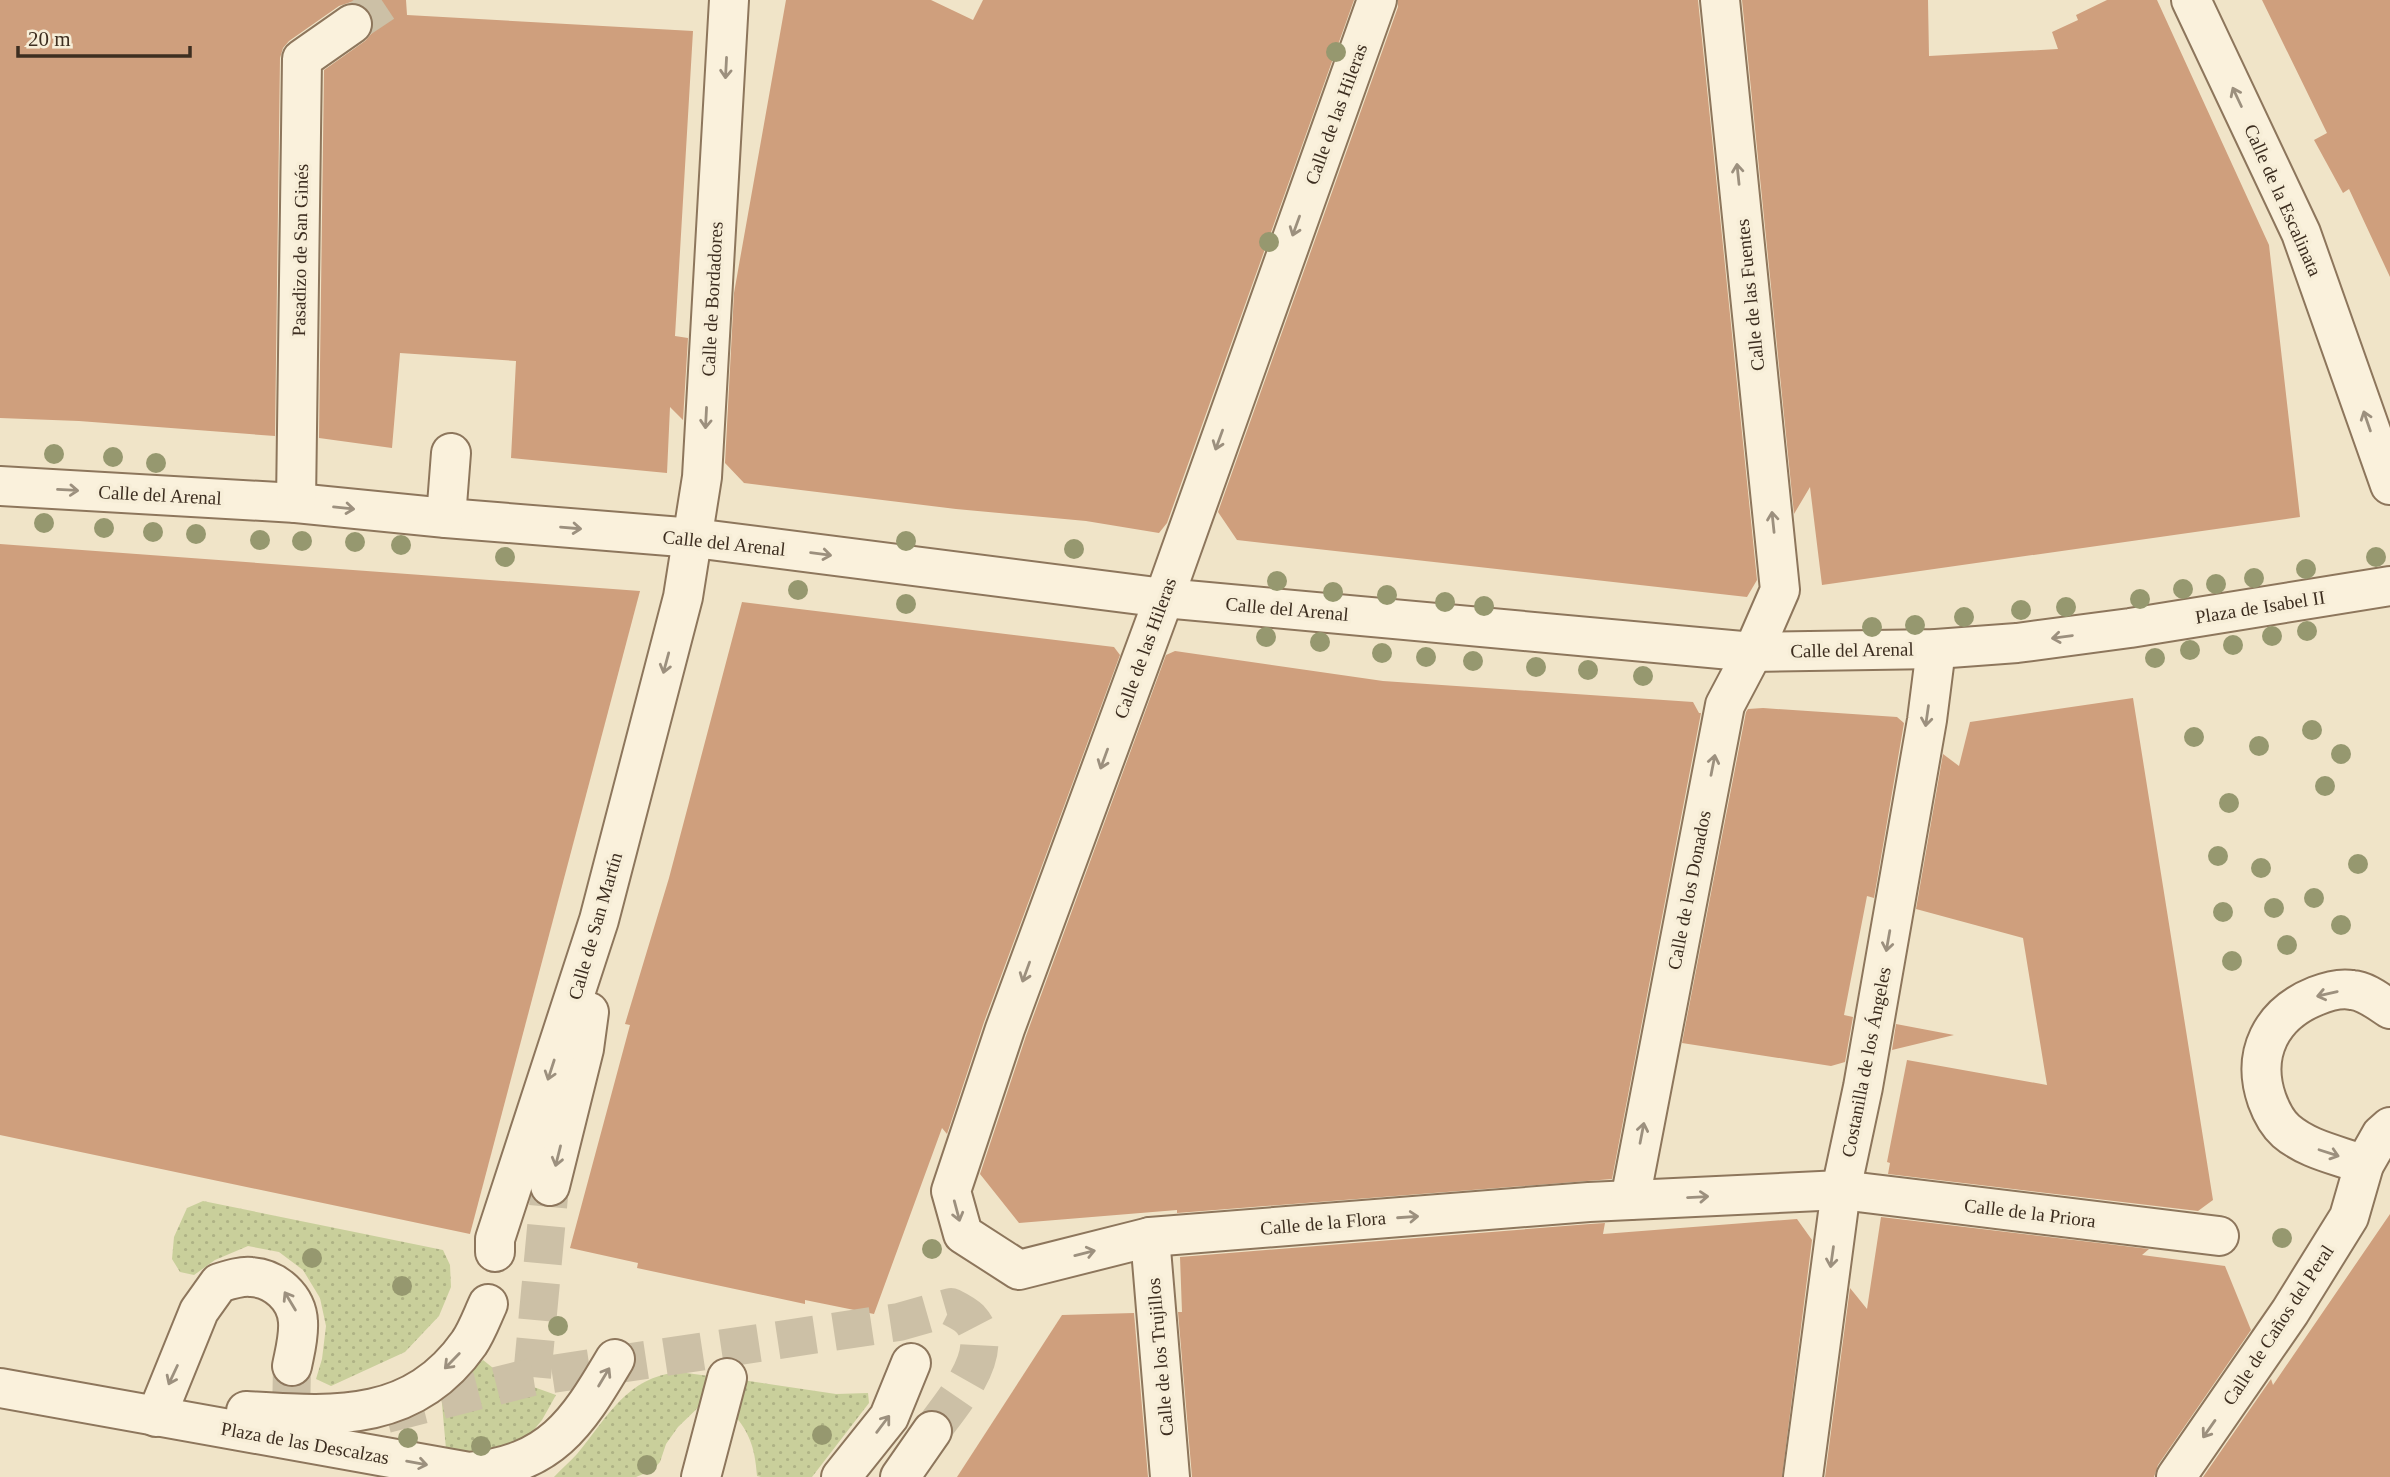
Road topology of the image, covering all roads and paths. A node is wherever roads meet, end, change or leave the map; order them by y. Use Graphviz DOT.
graph roads {
  1 [pos="729,0"];
  2 [pos="1377,0"];
  3 [pos="1720,0"];
  4 [pos="2191,0"];
  5 [pos="352,24"];
  6 [pos="451,453"];
  7 [pos="2390,485"];
  8 [pos="0,486"];
  9 [pos="296,503"];
  10 [pos="446,519"];
  11 [pos="694,538"];
  12 [pos="2390,586"];
  13 [pos="1780,590"];
  14 [pos="683,597"];
  15 [pos="1164,598"];
  16 [pos="2130,628"];
  17 [pos="1936,649"];
  18 [pos="1753,652"];
  19 [pos="600,920"];
  20 [pos="2390,1009"];
  21 [pos="2390,1127"];
  22 [pos="2364,1165"];
  23 [pos="550,1186"];
  24 [pos="1841,1190"];
  25 [pos="1630,1200"];
  26 [pos="2219,1236"];
  27 [pos="1150,1237"];
  28 [pos="495,1252"];
  29 [pos="1019,1270"];
  30 [pos="488,1304"];
  31 [pos="615,1359"];
  32 [pos="911,1363"];
  33 [pos="292,1366"];
  34 [pos="727,1378"];
  35 [pos="0,1388"];
  36 [pos="156,1417"];
  37 [pos="932,1431"];
  38 [pos="701,1477"];
  39 [pos="841,1477"];
  40 [pos="900,1477"];
  41 [pos="1170,1477"];
  42 [pos="1802,1477"];
  43 [pos="2176,1477"];
  1 -- 11 [label="street, Calle de Bordadores, one-way"];
  2 -- 15 [label="street, Calle de las Hileras, one-way"];
  13 -- 3 [label="street, Calle de las Fuentes, one-way"];
  7 -- 4 [label="street, Calle de la Escalinata, one-way"];
  5 -- 9 [label="street, Pasadizo de San Ginés"];
  6 -- 10 [label="street"];
  8 -- 9 [label="street, Calle del Arenal, one-way"];
  9 -- 10 [label="street, Calle del Arenal, one-way"];
  10 -- 11 [label="street, Calle del Arenal, one-way"];
  11 -- 14 [label="street, Calle de Bordadores"];
  11 -- 15 [label="street, Calle del Arenal, one-way"];
  12 -- 16 [label="street, Plaza de Isabel II"];
  13 -- 18 [label="street, Calle de los Donados"];
  14 -- 19 [label="street, Calle de San Martín, one-way"];
  15 -- 18 [label="street, Calle del Arenal"];
  15 -- 29 [label="street, Calle de las Hileras, one-way"];
  16 -- 17 [label="street, Calle del Arenal, one-way"];
  17 -- 18 [label="street, Calle del Arenal"];
  17 -- 24 [label="street, Costanilla de los Ángeles, one-way"];
  25 -- 18 [label="street, Calle de los Donados, one-way"];
  19 -- 23 [label="street, one-way"];
  19 -- 28 [label="street, Calle de San Martín, one-way"];
  20 -- 22 [label="street, one-way"];
  21 -- 22 [label="street"];
  22 -- 43 [label="street, Calle de Caños del Peral, one-way"];
  25 -- 24 [label="street, Calle de la Priora, one-way"];
  24 -- 26 [label="street, Calle de la Priora"];
  24 -- 42 [label="street, Costanilla de los Ángeles, one-way"];
  27 -- 25 [label="street, Calle de la Flora, one-way"];
  29 -- 27 [label="street, Calle de la Flora, one-way"];
  27 -- 41 [label="street, Calle de los Trujillos"];
  30 -- 36 [label="street, Plaza de las Descalzas, one-way"];
  36 -- 31 [label="street, Plaza de las Descalzas, one-way"];
  39 -- 32 [label="street, one-way"];
  33 -- 36 [label="street, one-way"];
  34 -- 38 [label="street"];
  35 -- 36 [label="street, Plaza de las Descalzas"];
  37 -- 40 [label="street"];
}
